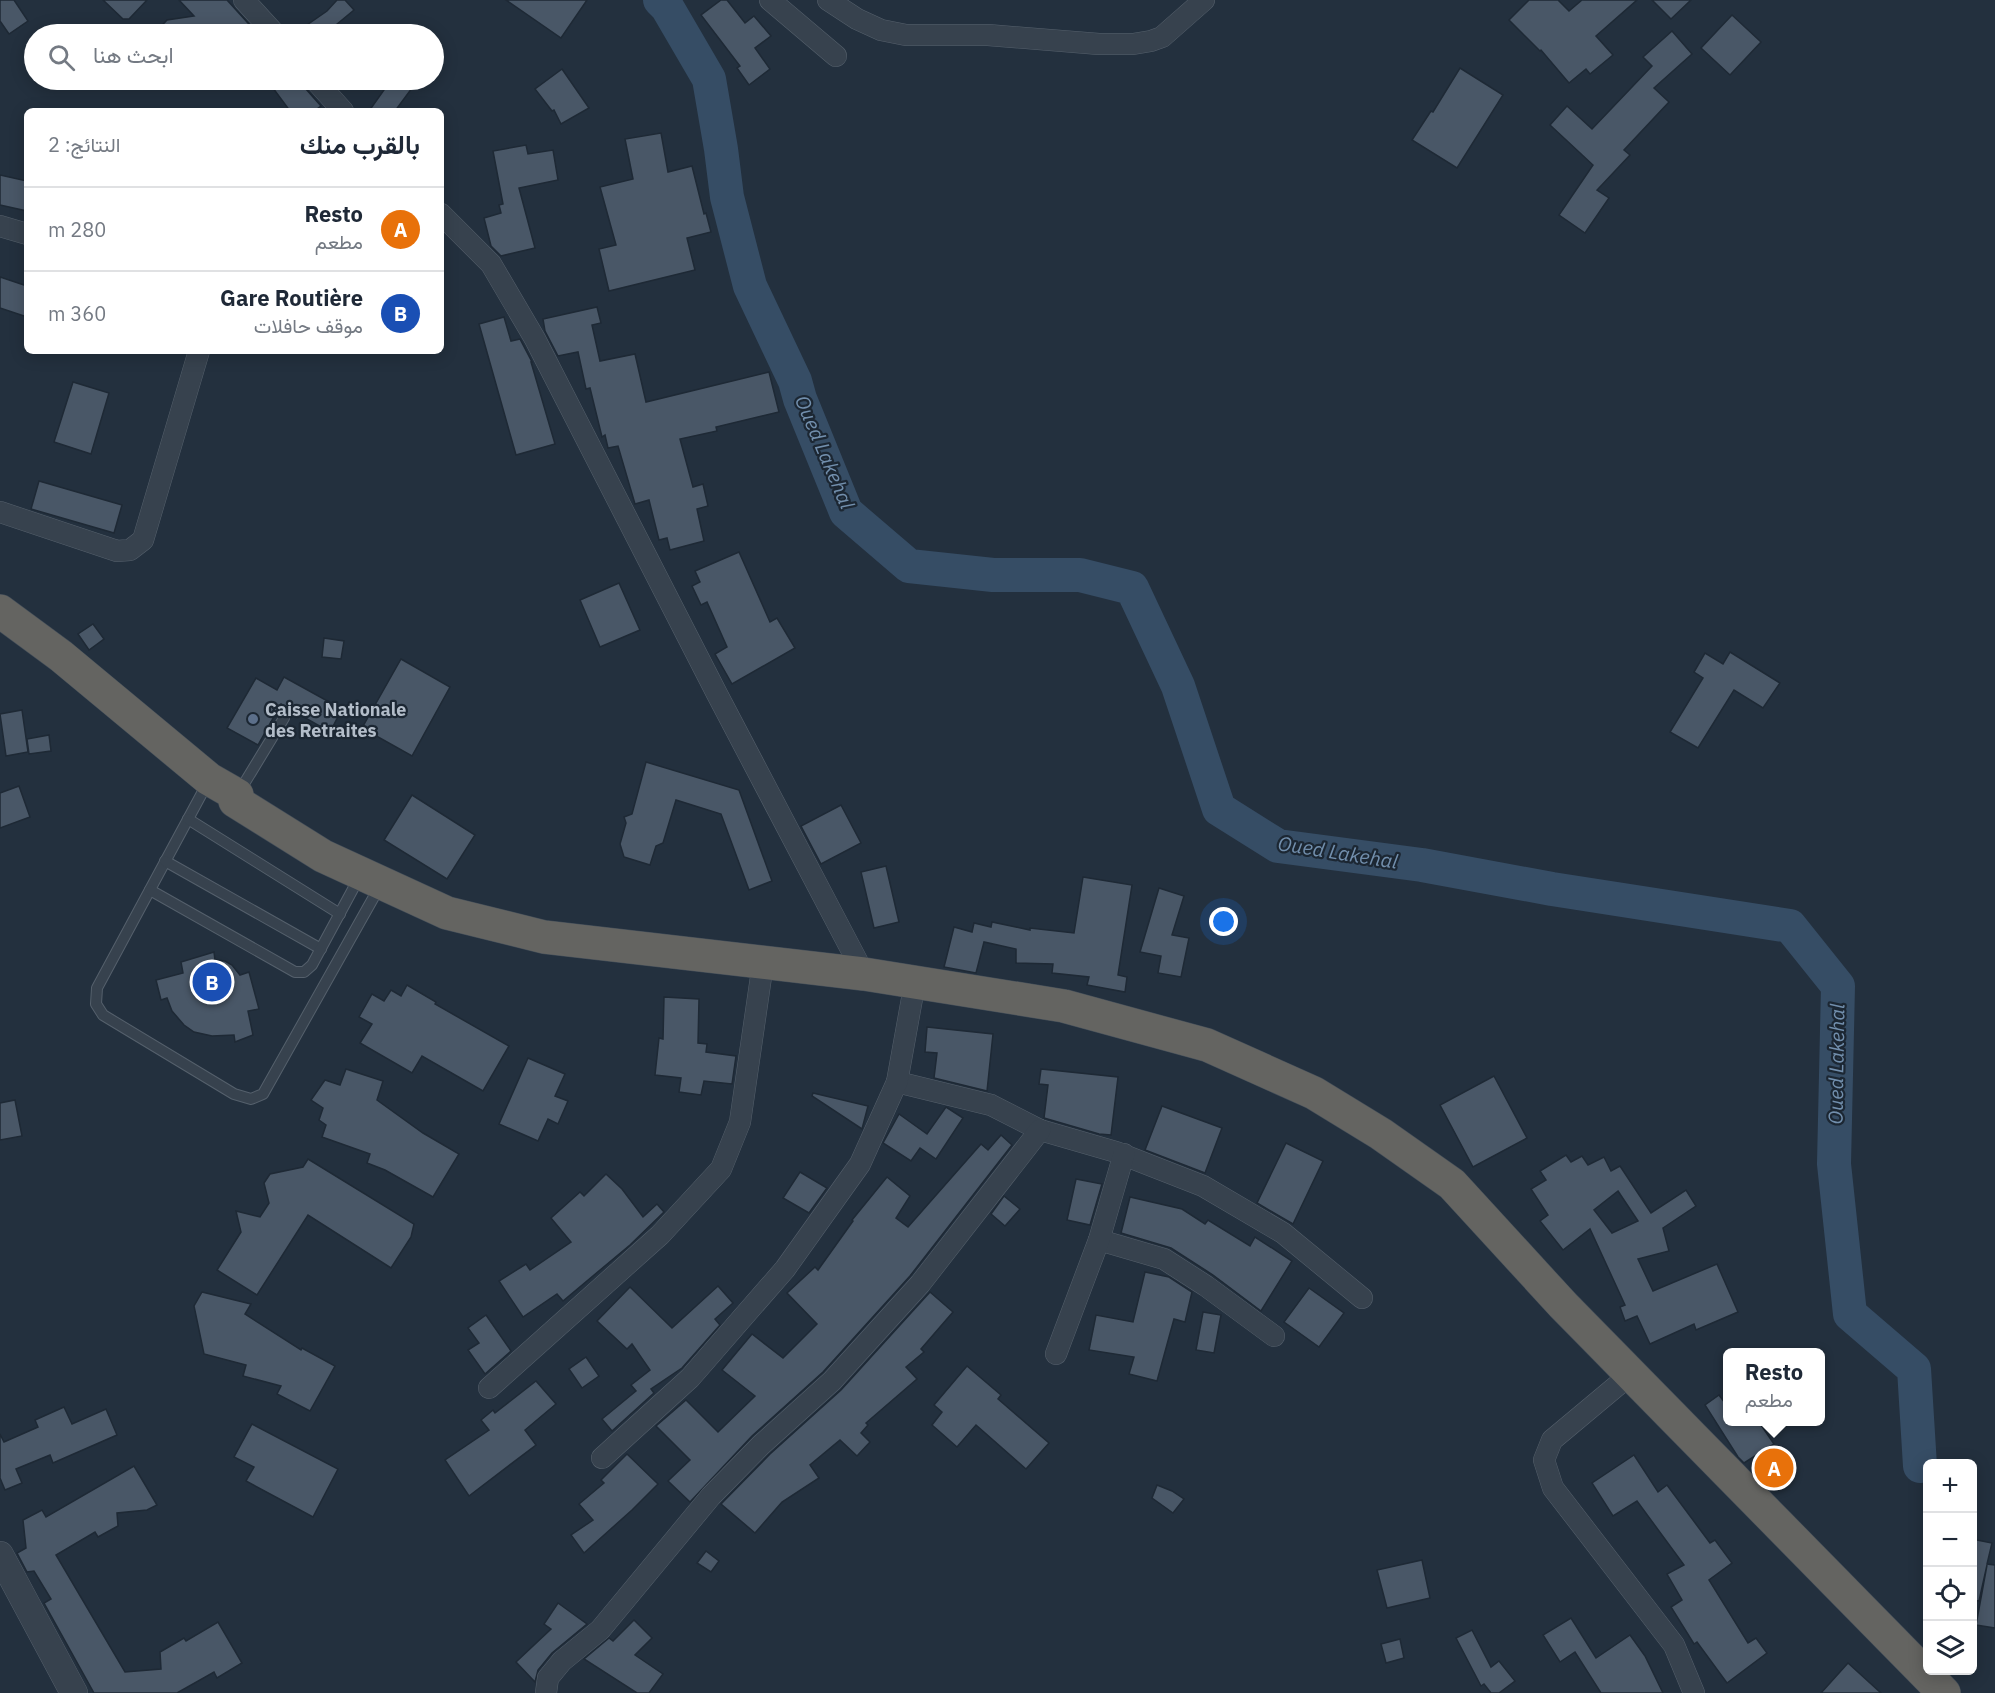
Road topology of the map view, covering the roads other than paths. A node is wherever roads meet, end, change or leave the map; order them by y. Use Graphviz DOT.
graph roads {
  1 [pos="244,0"];
  2 [pos="770,0"];
  3 [pos="828,0"];
  4 [pos="1204,0"];
  5 [pos="266,24"];
  6 [pos="836,56"];
  7 [pos="324,90"];
  8 [pos="340,108"];
  9 [pos="444,217"];
  10 [pos="0,226"];
  11 [pos="24,233"];
  12 [pos="198,354"];
  13 [pos="0,512"];
  14 [pos="0,611"];
  15 [pos="284,718"];
  16 [pos="223,787"];
  17 [pos="188,819"];
  18 [pos="165,861"];
  19 [pos="371,878"];
  20 [pos="150,890"];
  21 [pos="340,914"];
  22 [pos="321,949"];
  23 [pos="763,963"];
  24 [pos="864,974"];
  25 [pos="915,982"];
  26 [pos="897,1082"];
  27 [pos="1040,1130"];
  28 [pos="1124,1155"];
  29 [pos="1099,1240"];
  30 [pos="1362,1298"];
  31 [pos="1274,1336"];
  32 [pos="1056,1354"];
  33 [pos="1631,1374"];
  34 [pos="489,1388"];
  35 [pos="602,1458"];
  36 [pos="0,1555"];
  37 [pos="74,1693"];
  38 [pos="546,1693"];
  39 [pos="1694,1693"];
  40 [pos="1944,1693"];
  1 -- 5 [label="street"];
  2 -- 6 [label="street"];
  3 -- 4 [label="street"];
  7 -- 8 [label="street"];
  9 -- 24 [label="street"];
  10 -- 11 [label="street"];
  12 -- 13 [label="street"];
  14 -- 16 [label="highway"];
  15 -- 16 [label="lane"];
  16 -- 17 [label="lane"];
  16 -- 19 [label="highway"];
  17 -- 18 [label="lane"];
  17 -- 21 [label="lane"];
  18 -- 20 [label="lane"];
  18 -- 22 [label="lane"];
  19 -- 20 [label="lane"];
  19 -- 21 [label="lane"];
  19 -- 23 [label="highway"];
  20 -- 22 [label="lane"];
  21 -- 22 [label="lane"];
  23 -- 24 [label="highway"];
  23 -- 34 [label="street"];
  24 -- 25 [label="highway"];
  25 -- 26 [label="street"];
  25 -- 33 [label="highway"];
  26 -- 27 [label="street"];
  26 -- 35 [label="street"];
  27 -- 28 [label="street"];
  27 -- 38 [label="street"];
  28 -- 29 [label="street"];
  28 -- 30 [label="street"];
  29 -- 31 [label="street"];
  29 -- 32 [label="street"];
  33 -- 39 [label="street"];
  33 -- 40 [label="highway"];
  36 -- 37 [label="street"];
}
